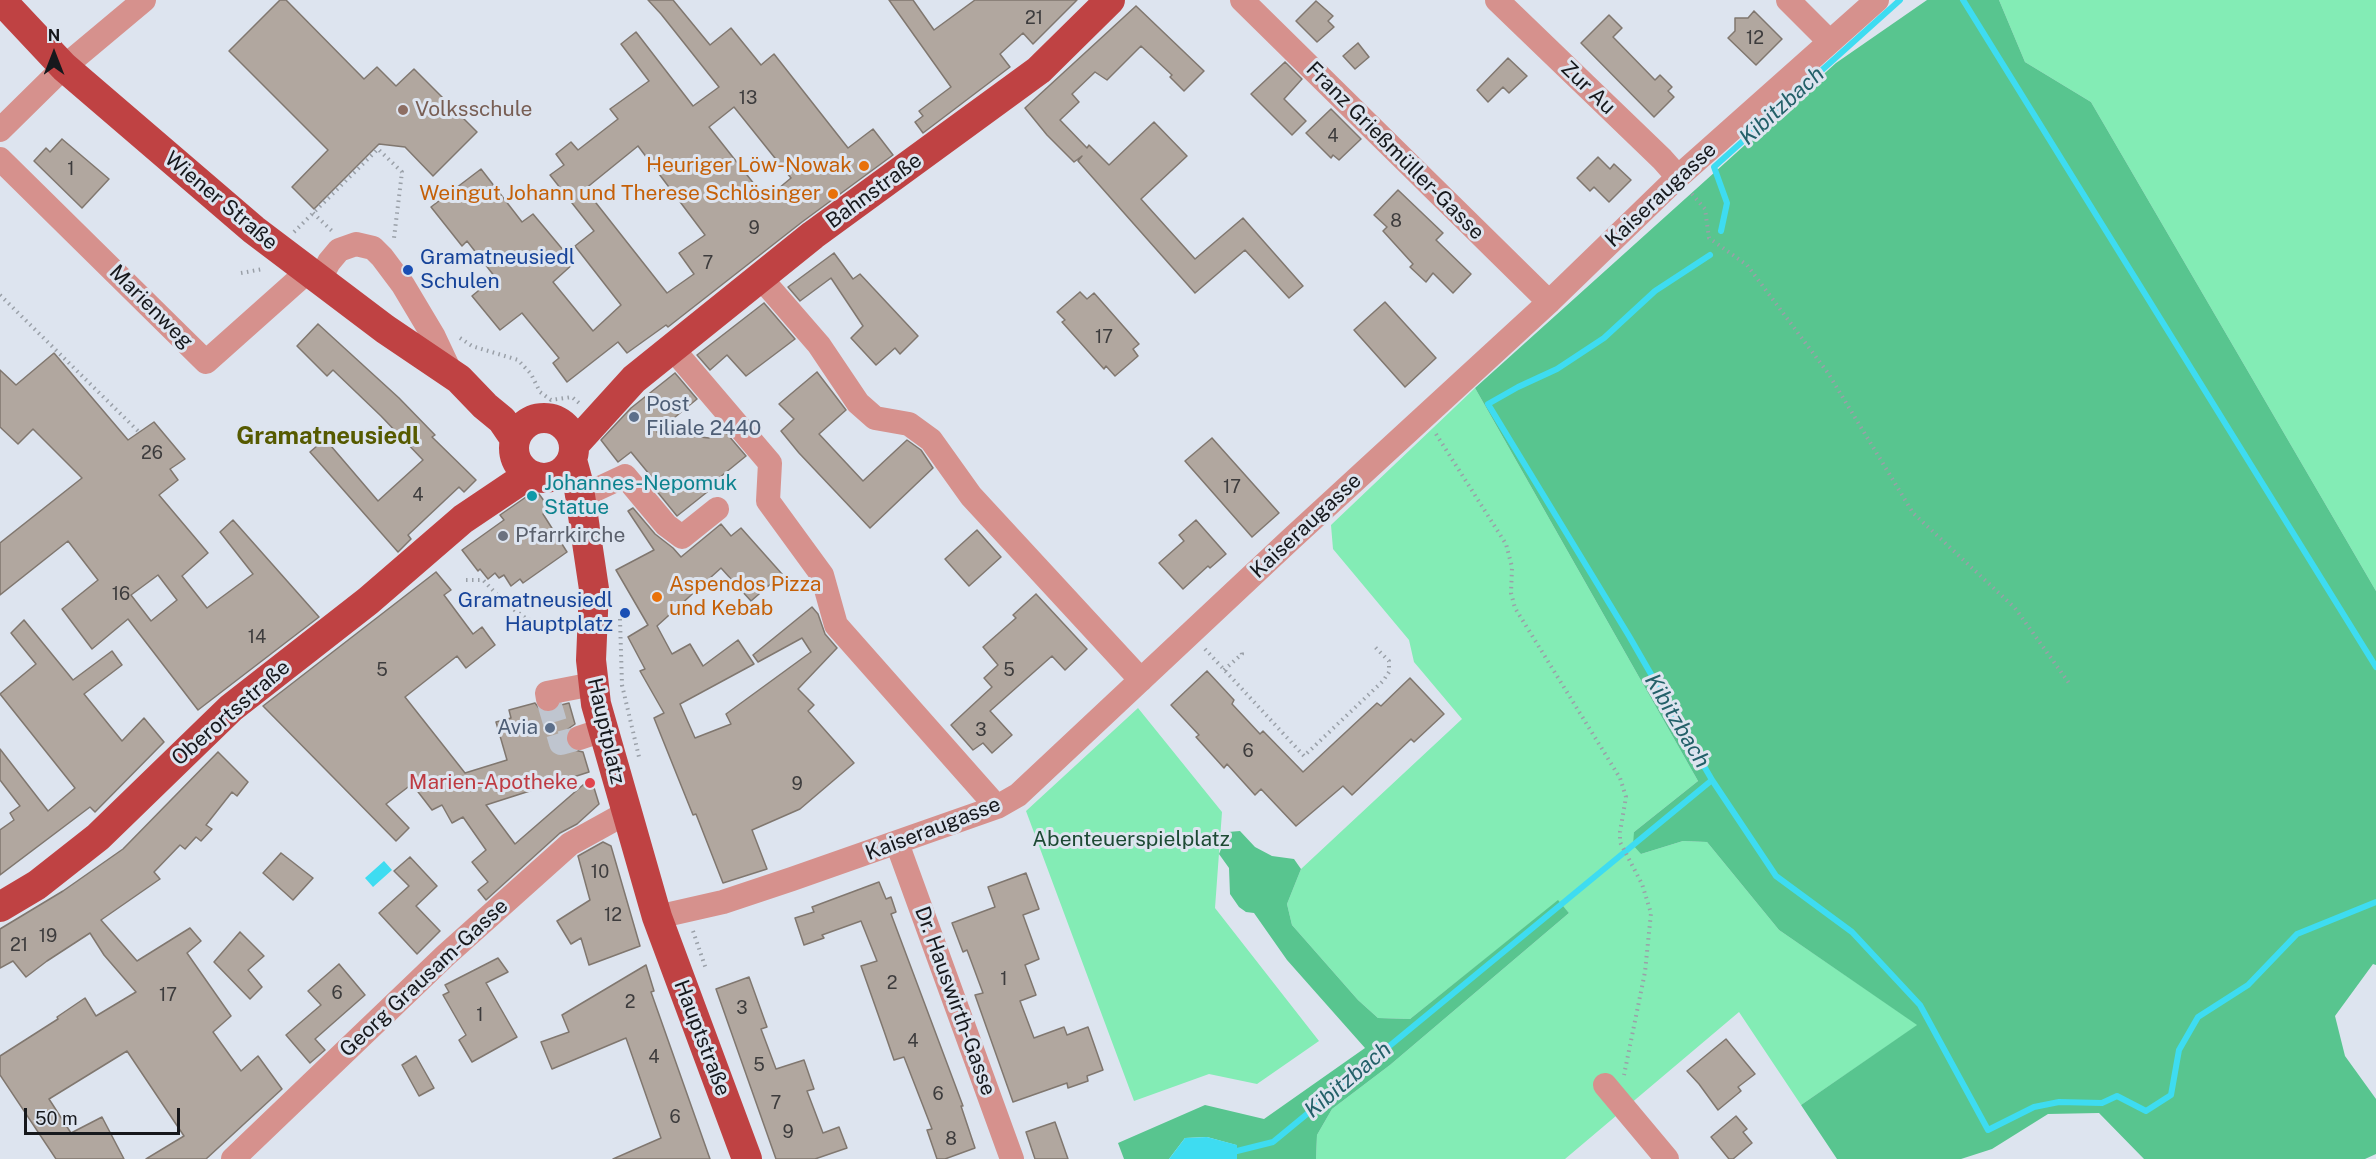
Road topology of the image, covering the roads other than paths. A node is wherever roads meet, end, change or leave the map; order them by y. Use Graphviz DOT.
graph roads {
  1 [pos="1,0"];
  2 [pos="144,0"];
  3 [pos="1110,0"];
  4 [pos="1242,0"];
  5 [pos="1497,0"];
  6 [pos="1788,0"];
  7 [pos="1876,0"];
  8 [pos="1829,41"];
  9 [pos="64,67"];
  10 [pos="0,130"];
  11 [pos="0,159"];
  12 [pos="1678,177"];
  13 [pos="313,276"];
  14 [pos="760,277"];
  15 [pos="1549,302"];
  16 [pos="672,348"];
  17 [pos="455,376"];
  18 [pos="634,379"];
  19 [pos="543,449"];
  20 [pos="580,497"];
  21 [pos="717,509"];
  22 [pos="585,541"];
  23 [pos="1141,680"];
  24 [pos="593,684"];
  25 [pos="548,699"];
  26 [pos="997,807"];
  27 [pos="626,813"];
  28 [pos="897,843"];
  29 [pos="0,907"];
  30 [pos="657,917"];
  31 [pos="1612,1092"];
  32 [pos="233,1159"];
  33 [pos="747,1159"];
  34 [pos="1012,1159"];
  35 [pos="1666,1159"];
  1 -- 9 [label="main road, Wiener Straße"];
  2 -- 9 [label="street"];
  3 -- 14 [label="main road, Bahnstraße"];
  4 -- 15 [label="street, Franz Grießmüller-Gasse"];
  5 -- 12 [label="street, Zur Au"];
  6 -- 8 [label="street"];
  7 -- 8 [label="street, Kaiseraugasse"];
  8 -- 12 [label="street, Kaiseraugasse"];
  9 -- 10 [label="street"];
  9 -- 13 [label="main road, Wiener Straße"];
  11 -- 13 [label="street, Marienweg"];
  12 -- 15 [label="street, Kaiseraugasse"];
  13 -- 17 [label="main road, Wiener Straße"];
  13 -- 17 [label="street"];
  14 -- 16 [label="main road, Bahnstraße"];
  14 -- 23 [label="street"];
  15 -- 23 [label="street, Kaiseraugasse"];
  16 -- 18 [label="main road, Bahnstraße"];
  16 -- 26 [label="street"];
  17 -- 19 [label="main road, Wiener Straße"];
  18 -- 19 [label="main road, Bahnstraße"];
  18 -- 19 [label="main road, Bahnstraße"];
  19 -- 20 [label="main road, Hauptplatz"];
  19 -- 22 [label="main road, Hauptplatz"];
  19 -- 29 [label="main road, Oberortsstraße"];
  20 -- 21 [label="street"];
  20 -- 22 [label="main road, Hauptplatz"];
  22 -- 24 [label="main road, Hauptplatz"];
  23 -- 26 [label="street, Kaiseraugasse"];
  24 -- 25 [label="street"];
  24 -- 27 [label="main road, Hauptplatz"];
  26 -- 28 [label="street, Kaiseraugasse"];
  27 -- 30 [label="main road, Hauptplatz"];
  27 -- 32 [label="street, Georg Grausam-Gasse"];
  28 -- 30 [label="street, Kaiseraugasse"];
  28 -- 34 [label="street, Dr. Hauswirth-Gasse"];
  30 -- 33 [label="main road, Hauptstraße"];
  31 -- 35 [label="street"];
}
